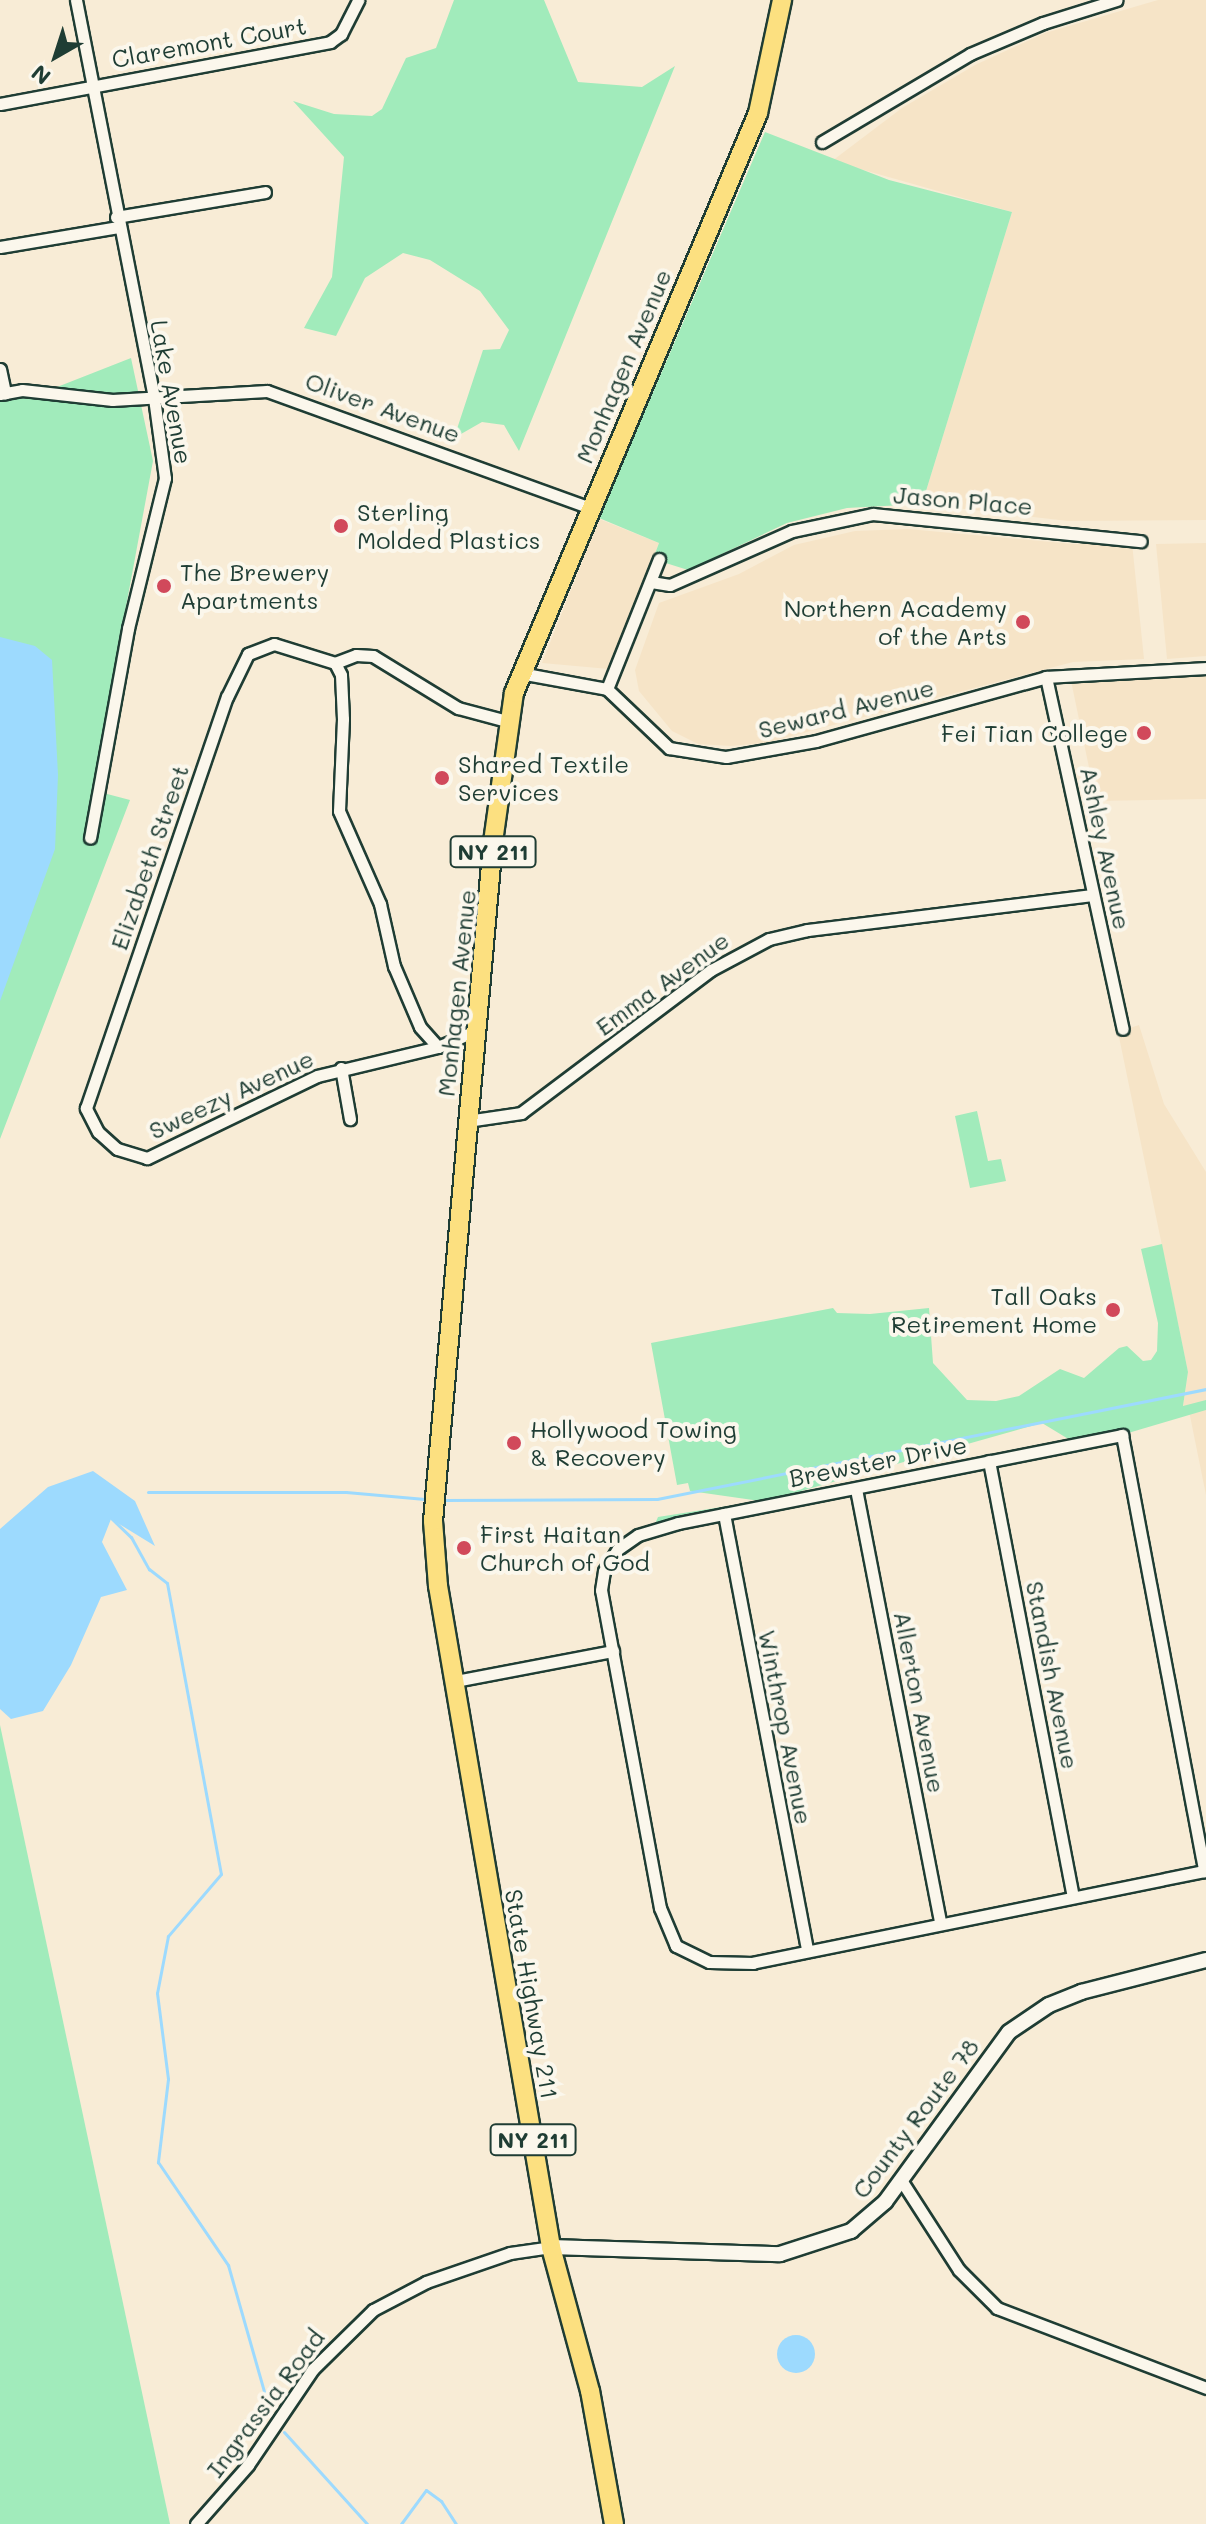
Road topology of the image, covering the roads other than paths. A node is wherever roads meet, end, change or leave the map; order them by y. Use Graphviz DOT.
graph roads {
  1 [pos="76,0"];
  2 [pos="358,0"];
  3 [pos="782,0"];
  4 [pos="1117,0"];
  5 [pos="93,85"];
  6 [pos="0,104"];
  7 [pos="822,142"];
  8 [pos="265,192"];
  9 [pos="117,222"];
  10 [pos="0,247"];
  11 [pos="0,369"];
  12 [pos="3,394"];
  13 [pos="154,398"];
  14 [pos="588,507"];
  15 [pos="1141,541"];
  16 [pos="659,559"];
  17 [pos="651,582"];
  18 [pos="335,663"];
  19 [pos="1206,668"];
  20 [pos="520,673"];
  21 [pos="1046,677"];
  22 [pos="607,689"];
  23 [pos="507,721"];
  24 [pos="90,838"];
  25 [pos="1091,895"];
  26 [pos="1123,1029"];
  27 [pos="475,1031"];
  28 [pos="438,1047"];
  29 [pos="341,1068"];
  30 [pos="88,1094"];
  31 [pos="350,1119"];
  32 [pos="467,1121"];
  33 [pos="989,1461"];
  34 [pos="856,1489"];
  35 [pos="724,1514"];
  36 [pos="613,1651"];
  37 [pos="455,1681"];
  38 [pos="467,1752"];
  39 [pos="1073,1896"];
  40 [pos="940,1923"];
  41 [pos="807,1948"];
  42 [pos="1206,1960"];
  43 [pos="901,2180"];
  44 [pos="551,2247"];
  45 [pos="1206,2388"];
  46 [pos="196,2524"];
  47 [pos="614,2524"];
  1 -- 5 [label="street, Lake Avenue"];
  2 -- 5 [label="street, Claremont Court"];
  3 -- 14 [label="main road, Monhagen Avenue / NY 211"];
  4 -- 7 [label="street"];
  5 -- 6 [label="street, Claremont Court"];
  5 -- 9 [label="street, Lake Avenue"];
  8 -- 9 [label="street"];
  9 -- 10 [label="street"];
  9 -- 13 [label="street, Lake Avenue"];
  11 -- 12 [label="street"];
  12 -- 13 [label="street, Oliver Avenue"];
  13 -- 14 [label="street, Oliver Avenue"];
  13 -- 24 [label="street, Lake Avenue"];
  14 -- 20 [label="main road, Monhagen Avenue / NY 211"];
  15 -- 17 [label="street, Jason Place"];
  16 -- 17 [label="street"];
  17 -- 22 [label="street"];
  18 -- 23 [label="street"];
  18 -- 28 [label="street"];
  18 -- 30 [label="street, Elizabeth Street"];
  19 -- 21 [label="street, Seward Avenue"];
  20 -- 22 [label="street"];
  20 -- 23 [label="main road, Monhagen Avenue / NY 211"];
  21 -- 22 [label="street, Seward Avenue"];
  21 -- 25 [label="street, Ashley Avenue"];
  23 -- 27 [label="main road, Monhagen Avenue / NY 211"];
  25 -- 26 [label="street, Ashley Avenue"];
  25 -- 32 [label="street, Emma Avenue"];
  27 -- 28 [label="street, Sweezy Avenue"];
  27 -- 32 [label="main road, Monhagen Avenue / NY 211"];
  28 -- 29 [label="street, Sweezy Avenue"];
  29 -- 30 [label="street, Sweezy Avenue"];
  29 -- 31 [label="street"];
  32 -- 37 [label="main road, Monhagen Avenue / NY 211"];
  33 -- 34 [label="street, Brewster Drive"];
  33 -- 39 [label="street, Standish Avenue"];
  33 -- 39 [label="street, Brewster Drive"];
  34 -- 35 [label="street, Brewster Drive"];
  34 -- 40 [label="street, Allerton Avenue"];
  35 -- 36 [label="street, Brewster Drive"];
  35 -- 41 [label="street, Winthrop Avenue"];
  36 -- 37 [label="street"];
  36 -- 41 [label="street, Brewster Drive"];
  37 -- 38 [label="main road, Monhagen Avenue / NY 211"];
  38 -- 44 [label="main road, State Highway 211 / NY 211"];
  39 -- 40 [label="street, Brewster Drive"];
  40 -- 41 [label="street, Brewster Drive"];
  42 -- 43 [label="street, County Route 78"];
  43 -- 44 [label="street, County Route 78"];
  43 -- 45 [label="street"];
  44 -- 46 [label="street, Ingrassia Road"];
  44 -- 47 [label="main road, State Highway 211 / NY 211"];
}
